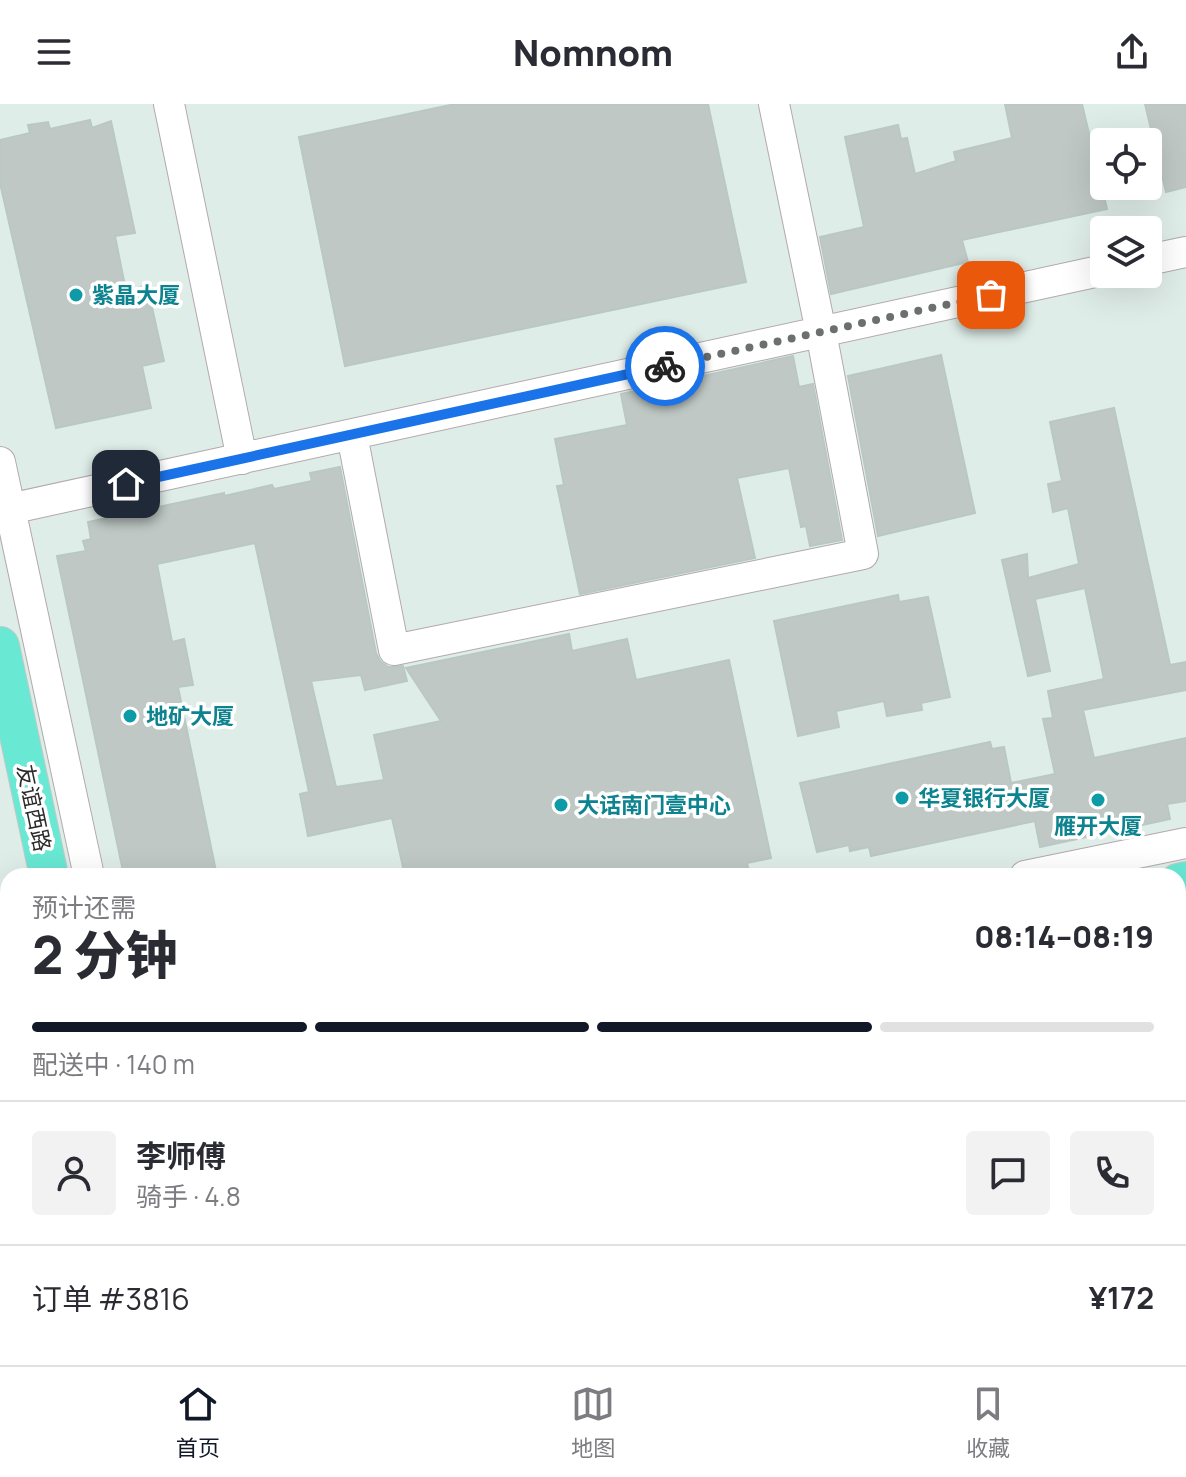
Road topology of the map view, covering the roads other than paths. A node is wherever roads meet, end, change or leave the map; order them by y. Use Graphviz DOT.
graph roads {
  1 [pos="169,104"];
  2 [pos="774,104"];
  3 [pos="1186,252"];
  4 [pos="1162,257"];
  5 [pos="1090,273"];
  6 [pos="821,332"];
  7 [pos="352,435"];
  8 [pos="242,459"];
  9 [pos="0,462"];
  10 [pos="5,510"];
  11 [pos="0,646"];
  12 [pos="0,742"];
  13 [pos="1186,843"];
  14 [pos="25,868"];
  15 [pos="47,868"];
  16 [pos="87,868"];
  17 [pos="1064,868"];
  1 -- 8 [label="street"];
  2 -- 6 [label="street"];
  3 -- 4 [label="street"];
  5 -- 6 [label="street"];
  6 -- 7 [label="street"];
  6 -- 7 [label="street"];
  7 -- 8 [label="street"];
  8 -- 10 [label="street"];
  9 -- 10 [label="street"];
  10 -- 16 [label="street"];
  11 -- 15 [label="main road, 友谊西路"];
  12 -- 14 [label="main road, 友谊西路"];
  13 -- 17 [label="street"];
}
